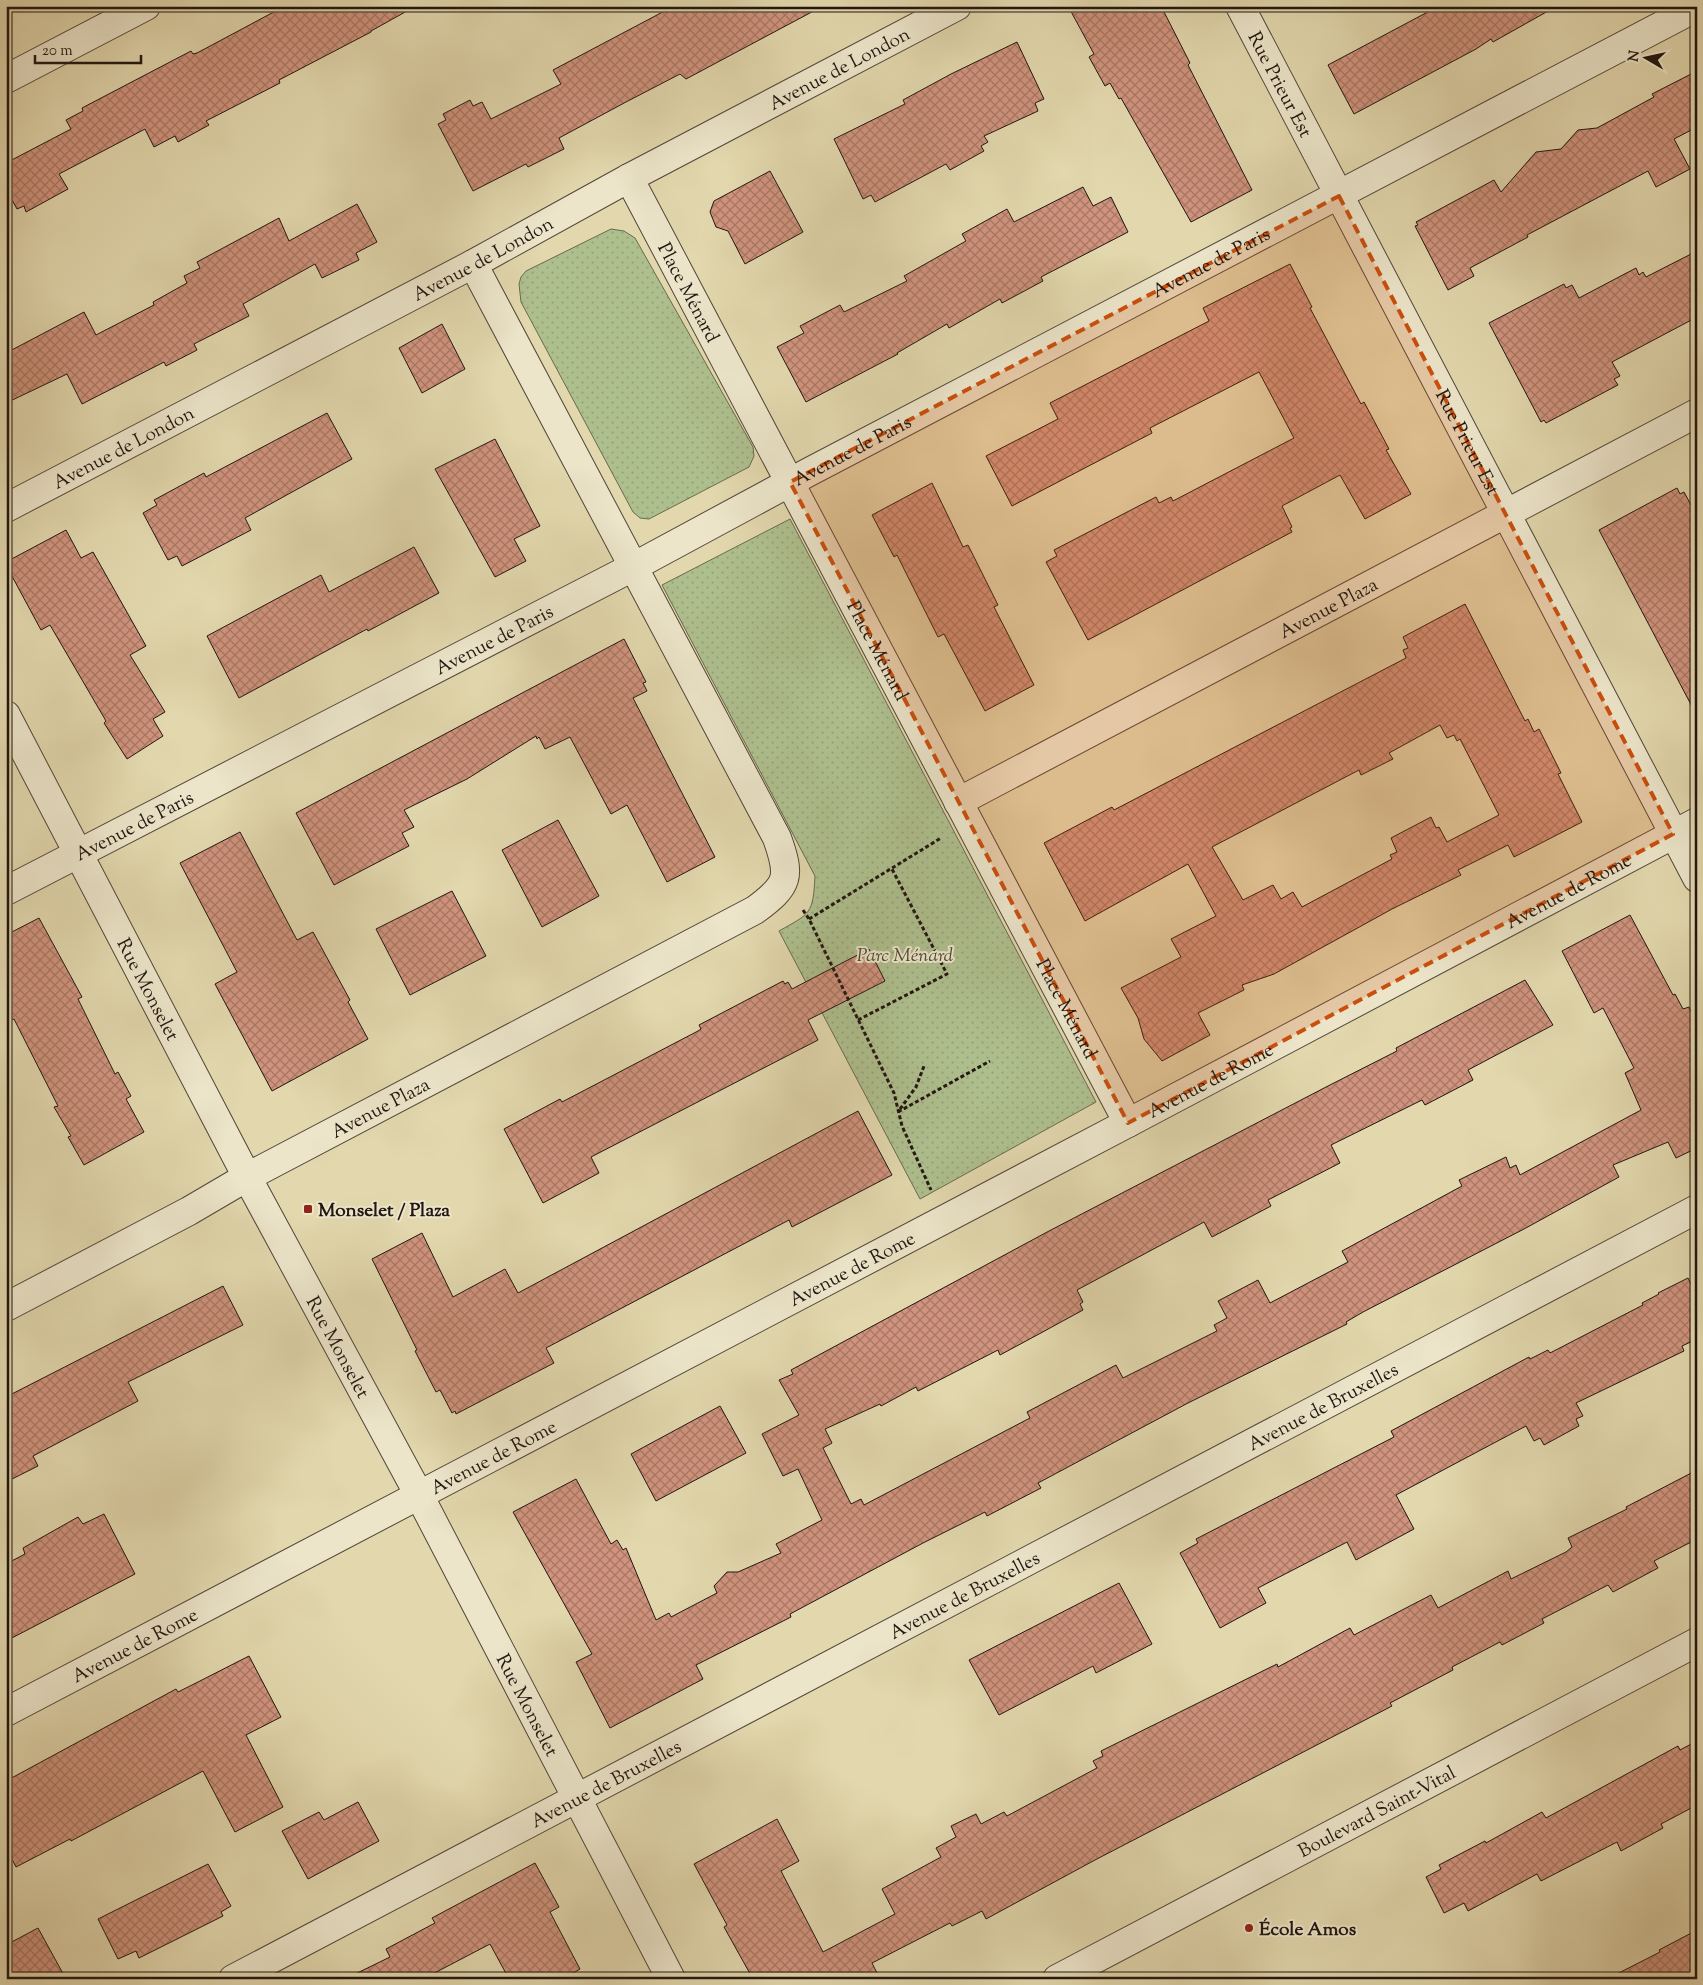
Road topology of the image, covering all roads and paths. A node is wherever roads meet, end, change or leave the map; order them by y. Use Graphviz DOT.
graph roads {
  1 [pos="146,6"];
  2 [pos="957,6"];
  3 [pos="1240,6"];
  4 [pos="1697,7"];
  5 [pos="6,79"];
  6 [pos="629,178"];
  7 [pos="1339,196"];
  8 [pos="473,264"];
  9 [pos="1697,413"];
  10 [pos="790,482"];
  11 [pos="6,508"];
  12 [pos="1505,513"];
  13 [pos="632,567"];
  14 [pos="6,715"];
  15 [pos="963,812"];
  16 [pos="1685,828"];
  17 [pos="78,853"];
  18 [pos="892,868"];
  19 [pos="1697,878"];
  20 [pos="784,884"];
  21 [pos="6,891"];
  22 [pos="809,919"];
  23 [pos="858,1020"];
  24 [pos="990,1061"];
  25 [pos="924,1066"];
  26 [pos="898,1112"];
  27 [pos="1128,1123"];
  28 [pos="247,1177"];
  29 [pos="1697,1209"];
  30 [pos="944,1220"];
  31 [pos="6,1307"];
  32 [pos="419,1495"];
  33 [pos="1697,1642"];
  34 [pos="6,1712"];
  35 [pos="577,1798"];
  36 [pos="233,1979"];
  37 [pos="672,1979"];
  38 [pos="1057,1979"];
  1 -- 5 [label="street"];
  2 -- 6 [label="street, Avenue de London"];
  3 -- 7 [label="street, Rue Prieur Est"];
  4 -- 7 [label="street, Avenue de Paris"];
  6 -- 8 [label="street, Avenue de London"];
  6 -- 10 [label="street, Place Ménard"];
  7 -- 10 [label="street, Avenue de Paris"];
  7 -- 12 [label="street, Rue Prieur Est"];
  8 -- 11 [label="street, Avenue de London"];
  8 -- 13 [label="street"];
  9 -- 12 [label="street, Avenue Plaza"];
  10 -- 13 [label="street, Avenue de Paris"];
  10 -- 15 [label="street, Place Ménard"];
  12 -- 15 [label="street, Avenue Plaza"];
  12 -- 16 [label="street, Rue Prieur Est"];
  13 -- 17 [label="street, Avenue de Paris"];
  13 -- 20 [label="street"];
  14 -- 17 [label="street, Rue Monselet"];
  15 -- 18 [label="path"];
  15 -- 27 [label="street, Place Ménard"];
  16 -- 19 [label="street, Rue Prieur Est"];
  16 -- 27 [label="street, Avenue de Rome"];
  17 -- 21 [label="street, Avenue de Paris"];
  17 -- 28 [label="street, Rue Monselet"];
  18 -- 22 [label="path"];
  18 -- 23 [label="path"];
  20 -- 22 [label="path"];
  20 -- 28 [label="street, Avenue Plaza"];
  22 -- 23 [label="path"];
  23 -- 26 [label="path"];
  24 -- 26 [label="path"];
  25 -- 26 [label="path"];
  26 -- 30 [label="path"];
  27 -- 30 [label="street, Avenue de Rome"];
  28 -- 31 [label="street, Avenue Plaza"];
  28 -- 32 [label="street, Rue Monselet"];
  29 -- 35 [label="street, Avenue de Bruxelles"];
  30 -- 32 [label="street, Avenue de Rome"];
  32 -- 34 [label="street, Avenue de Rome"];
  32 -- 35 [label="street, Rue Monselet"];
  33 -- 38 [label="street, Boulevard Saint-Vital"];
  35 -- 36 [label="street, Avenue de Bruxelles"];
  35 -- 37 [label="street, Rue Monselet"];
}
